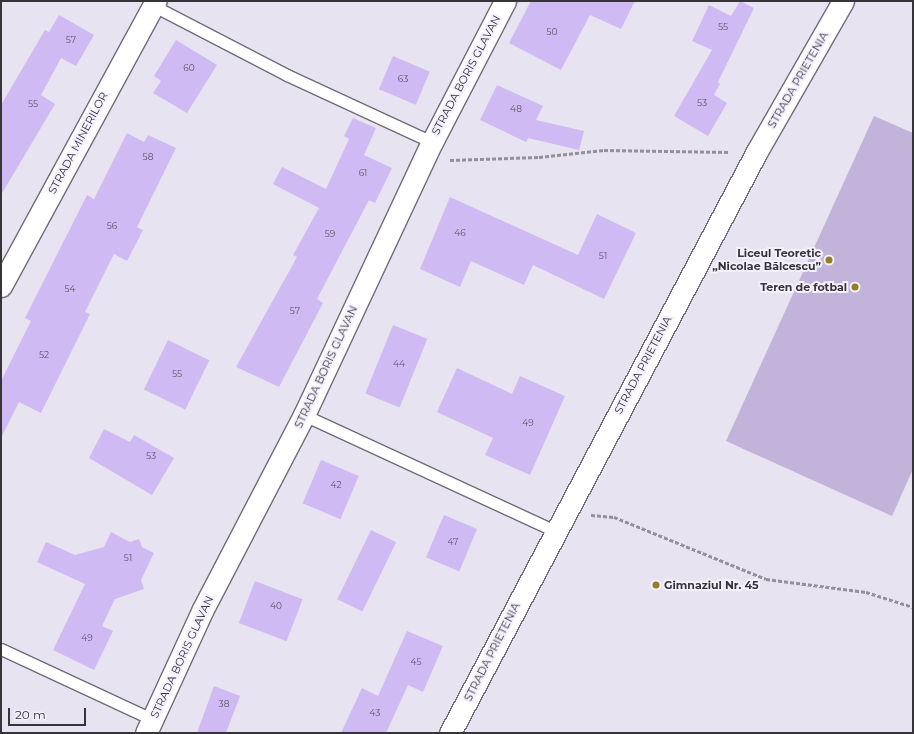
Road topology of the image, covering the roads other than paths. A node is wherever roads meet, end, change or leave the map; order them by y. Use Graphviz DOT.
graph roads {
  1 [pos="505,1"];
  2 [pos="843,1"];
  3 [pos="151,2"];
  4 [pos="428,151"];
  5 [pos="1,286"];
  6 [pos="304,415"];
  7 [pos="554,531"];
  8 [pos="1,649"];
  9 [pos="149,726"];
  10 [pos="450,733"];
  1 -- 4 [label="street, STRADA BORIS GLAVAN"];
  2 -- 7 [label="street, STRADA PRIETENIA"];
  3 -- 4 [label="lane"];
  3 -- 5 [label="street, STRADA MINERILOR"];
  4 -- 6 [label="street, STRADA BORIS GLAVAN"];
  6 -- 7 [label="lane"];
  6 -- 9 [label="street, STRADA BORIS GLAVAN"];
  7 -- 10 [label="street, STRADA PRIETENIA"];
  8 -- 9 [label="lane"];
}
